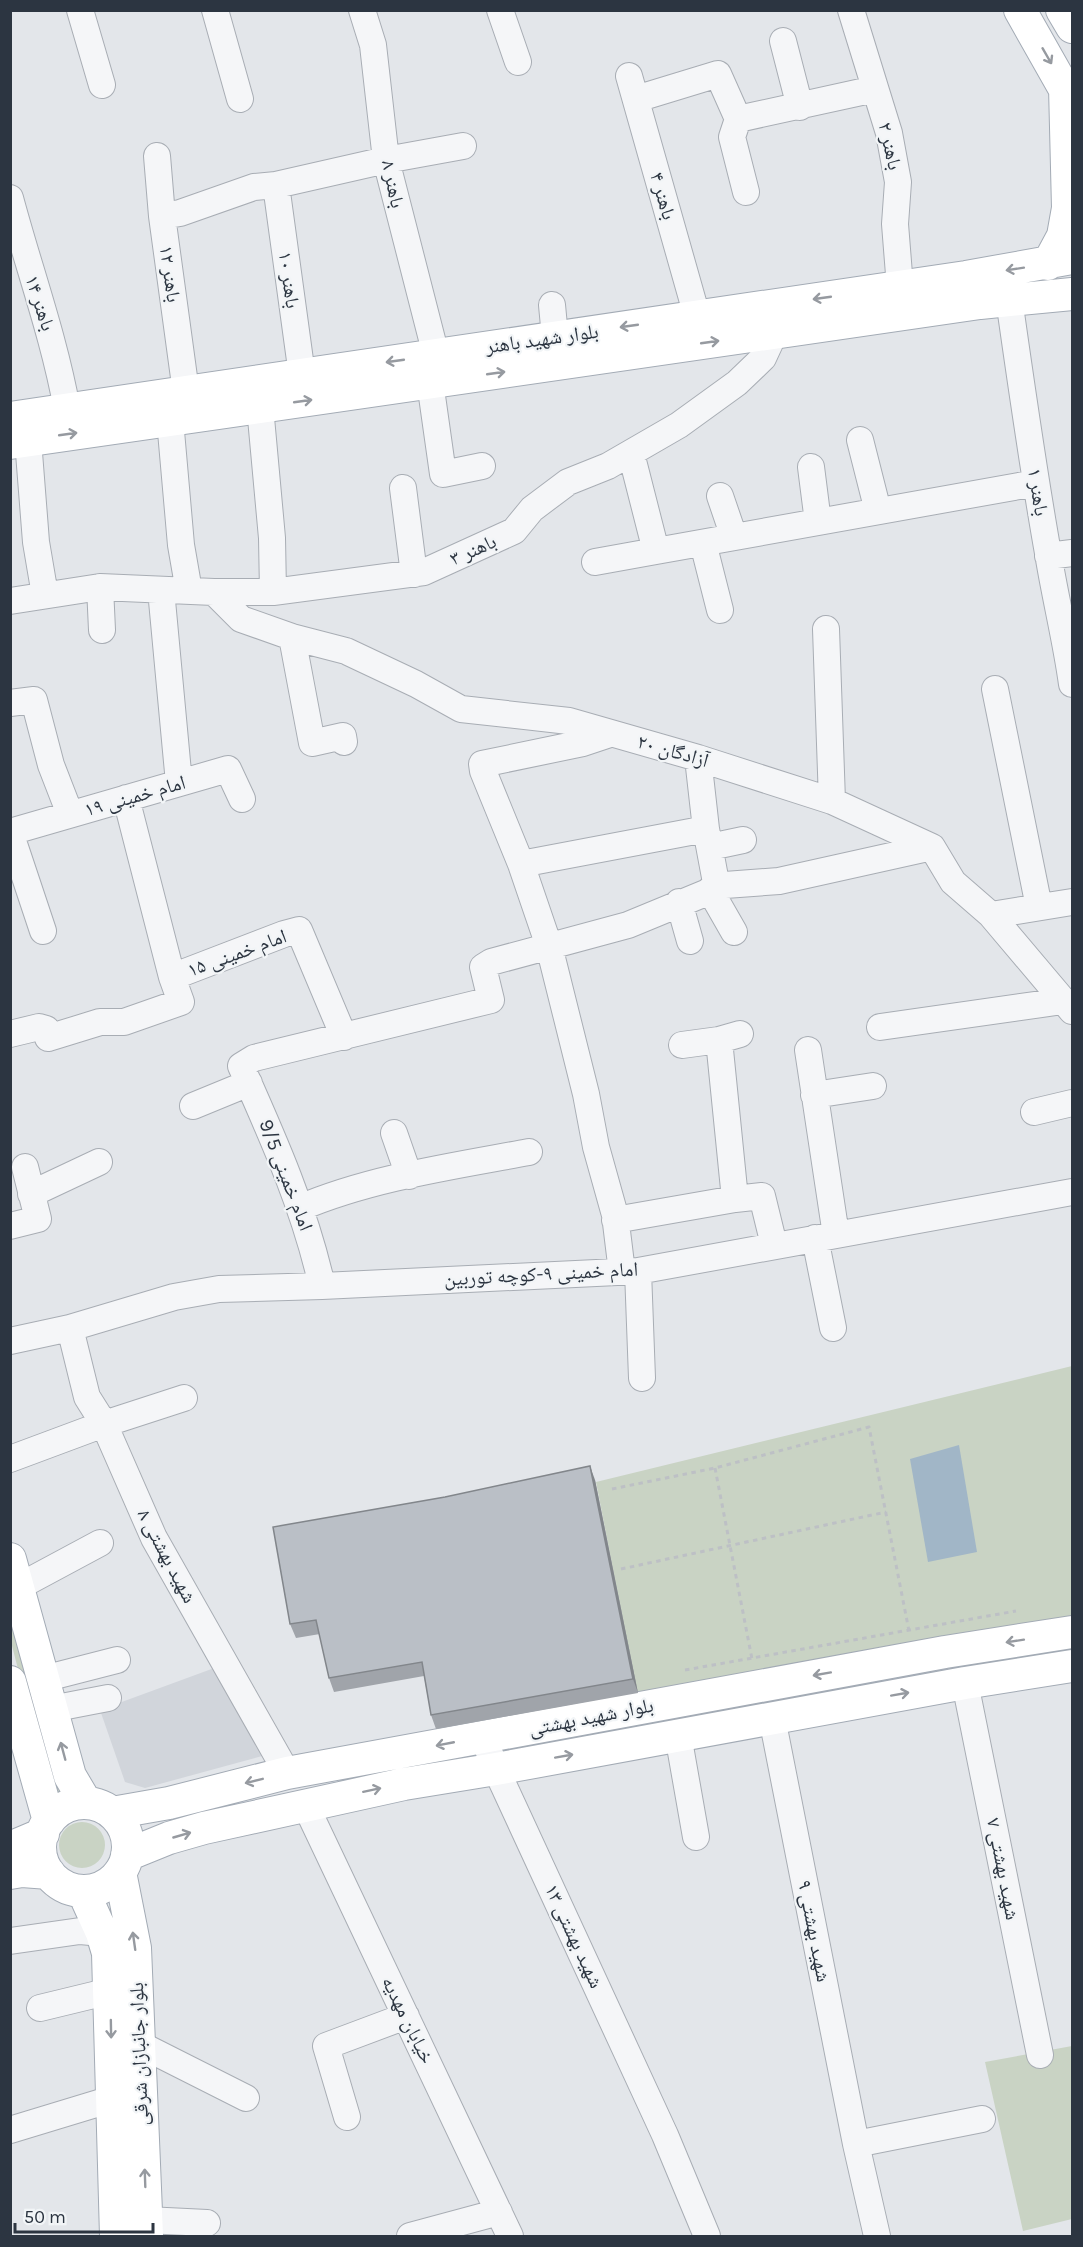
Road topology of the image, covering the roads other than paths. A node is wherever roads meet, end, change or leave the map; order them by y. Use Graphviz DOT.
graph roads {
  1 [pos="80,10"];
  2 [pos="215,10"];
  3 [pos="362,10"];
  4 [pos="500,10"];
  5 [pos="851,10"];
  6 [pos="1020,10"];
  7 [pos="1062,10"];
  8 [pos="1072,27"];
  9 [pos="783,41"];
  10 [pos="518,62"];
  11 [pos="102,85"];
  12 [pos="875,89"];
  13 [pos="1069,95"];
  14 [pos="240,99"];
  15 [pos="800,107"];
  16 [pos="738,119"];
  17 [pos="463,146"];
  18 [pos="157,156"];
  19 [pos="386,160"];
  20 [pos="276,185"];
  21 [pos="746,192"];
  22 [pos="10,198"];
  23 [pos="162,216"];
  24 [pos="1060,261"];
  25 [pos="900,286"];
  26 [pos="1069,296"];
  27 [pos="1009,299"];
  28 [pos="552,305"];
  29 [pos="697,316"];
  30 [pos="775,332"];
  31 [pos="555,337"];
  32 [pos="435,373"];
  33 [pos="302,375"];
  34 [pos="186,392"];
  35 [pos="260,407"];
  36 [pos="67,409"];
  37 [pos="170,420"];
  38 [pos="16,433"];
  39 [pos="860,440"];
  40 [pos="631,453"];
  41 [pos="482,466"];
  42 [pos="811,467"];
  43 [pos="1036,483"];
  44 [pos="403,488"];
  45 [pos="720,496"];
  46 [pos="878,511"];
  47 [pos="818,522"];
  48 [pos="734,537"];
  49 [pos="703,543"];
  50 [pos="656,551"];
  51 [pos="1060,554"];
  52 [pos="595,562"];
  53 [pos="414,574"];
  54 [pos="100,587"];
  55 [pos="161,590"];
  56 [pos="189,591"];
  57 [pos="214,592"];
  58 [pos="273,592"];
  59 [pos="45,595"];
  60 [pos="10,601"];
  61 [pos="720,610"];
  62 [pos="826,629"];
  63 [pos="102,630"];
  64 [pos="292,637"];
  65 [pos="1070,646"];
  66 [pos="1072,684"];
  67 [pos="995,689"];
  68 [pos="10,703"];
  69 [pos="610,734"];
  70 [pos="344,742"];
  71 [pos="698,758"];
  72 [pos="179,783"];
  73 [pos="126,798"];
  74 [pos="242,799"];
  75 [pos="832,801"];
  76 [pos="70,814"];
  77 [pos="10,832"];
  78 [pos="708,838"];
  79 [pos="742,840"];
  80 [pos="932,847"];
  81 [pos="521,864"];
  82 [pos="714,889"];
  83 [pos="679,902"];
  84 [pos="1072,902"];
  85 [pos="1039,907"];
  86 [pos="991,915"];
  87 [pos="43,931"];
  88 [pos="734,932"];
  89 [pos="690,941"];
  90 [pos="549,946"];
  91 [pos="172,977"];
  92 [pos="1068,1006"];
  93 [pos="880,1027"];
  94 [pos="10,1034"];
  95 [pos="344,1037"];
  96 [pos="682,1045"];
  97 [pos="808,1050"];
  98 [pos="245,1075"];
  99 [pos="873,1086"];
  100 [pos="814,1095"];
  101 [pos="1072,1103"];
  102 [pos="193,1106"];
  103 [pos="1034,1112"];
  104 [pos="394,1133"];
  105 [pos="529,1152"];
  106 [pos="99,1162"];
  107 [pos="25,1167"];
  108 [pos="409,1176"];
  109 [pos="1072,1192"];
  110 [pos="32,1194"];
  111 [pos="735,1199"];
  112 [pos="300,1208"];
  113 [pos="615,1220"];
  114 [pos="10,1226"];
  115 [pos="826,1237"];
  116 [pos="774,1245"];
  117 [pos="630,1271"];
  118 [pos="511,1276"];
  119 [pos="322,1286"];
  120 [pos="219,1288"];
  121 [pos="70,1328"];
  122 [pos="833,1328"];
  123 [pos="10,1341"];
  124 [pos="642,1378"];
  125 [pos="184,1398"];
  126 [pos="104,1424"];
  127 [pos="10,1460"];
  128 [pos="100,1543"];
  129 [pos="14,1573"];
  130 [pos="1072,1632"];
  131 [pos="117,1660"];
  132 [pos="1072,1666"];
  133 [pos="43,1679"];
  134 [pos="10,1682"];
  135 [pos="965,1683"];
  136 [pos="108,1698"];
  137 [pos="51,1709"];
  138 [pos="772,1718"];
  139 [pos="678,1735"];
  140 [pos="483,1737"];
  141 [pos="496,1769"];
  142 [pos="287,1773"];
  143 [pos="305,1804"];
  144 [pos="99,1808"];
  145 [pos="46,1827"];
  146 [pos="696,1837"];
  147 [pos="10,1848"];
  148 [pos="124,1864"];
  149 [pos="10,1873"];
  150 [pos="49,1873"];
  151 [pos="83,1891"];
  152 [pos="102,1933"];
  153 [pos="10,1941"];
  154 [pos="110,1992"];
  155 [pos="40,2008"];
  156 [pos="406,2016"];
  157 [pos="139,2044"];
  158 [pos="1040,2055"];
  159 [pos="246,2098"];
  160 [pos="112,2099"];
  161 [pos="347,2117"];
  162 [pos="981,2119"];
  163 [pos="10,2130"];
  164 [pos="856,2144"];
  165 [pos="499,2212"];
  166 [pos="207,2223"];
  167 [pos="147,2228"];
  168 [pos="116,2236"];
  169 [pos="410,2236"];
  170 [pos="510,2236"];
  171 [pos="707,2236"];
  172 [pos="877,2236"];
  1 -- 11 [label="street"];
  2 -- 14 [label="street"];
  3 -- 19 [label="street, باهنر ۸"];
  4 -- 10 [label="street"];
  5 -- 12 [label="street, باهنر ۲"];
  6 -- 13 [label="main road, one-way"];
  7 -- 8 [label="main road"];
  9 -- 15 [label="street"];
  12 -- 15 [label="street"];
  12 -- 25 [label="street, باهنر ۲"];
  13 -- 24 [label="main road"];
  15 -- 16 [label="street"];
  16 -- 21 [label="street"];
  16 -- 29 [label="street, باهنر ۴"];
  17 -- 19 [label="street"];
  18 -- 23 [label="street, باهنر ۱۲"];
  19 -- 20 [label="street"];
  19 -- 32 [label="street, باهنر ۸"];
  20 -- 23 [label="street"];
  20 -- 33 [label="street, باهنر ۱۰"];
  22 -- 36 [label="street, باهنر ۱۴"];
  23 -- 34 [label="street, باهنر ۱۲"];
  24 -- 25 [label="main road, بلوار شهید باهنر, one-way"];
  25 -- 29 [label="main road, بلوار شهید باهنر, one-way"];
  26 -- 27 [label="main road, بلوار شهید باهنر"];
  27 -- 30 [label="main road, بلوار شهید باهنر"];
  27 -- 43 [label="street, باهنر ۱"];
  28 -- 31 [label="street"];
  29 -- 31 [label="main road, بلوار شهید باهنر, one-way"];
  32 -- 30 [label="main road, بلوار شهید باهنر, one-way"];
  30 -- 40 [label="street, باهنر ۳"];
  31 -- 32 [label="main road, بلوار شهید باهنر"];
  32 -- 33 [label="main road, بلوار شهید باهنر, one-way"];
  35 -- 32 [label="main road, بلوار شهید باهنر, one-way"];
  32 -- 41 [label="street, باهنر ۸"];
  33 -- 34 [label="main road, بلوار شهید باهنر"];
  34 -- 36 [label="main road, بلوار شهید باهنر"];
  35 -- 37 [label="main road, بلوار شهید باهنر"];
  35 -- 58 [label="street"];
  36 -- 38 [label="main road, بلوار شهید باهنر"];
  38 -- 37 [label="main road, بلوار شهید باهنر, one-way"];
  37 -- 56 [label="street"];
  38 -- 59 [label="street"];
  39 -- 46 [label="street"];
  40 -- 50 [label="street"];
  40 -- 53 [label="street, باهنر ۳"];
  42 -- 47 [label="street"];
  43 -- 46 [label="street"];
  43 -- 51 [label="street, باهنر ۱"];
  44 -- 53 [label="street"];
  45 -- 48 [label="street"];
  46 -- 47 [label="street"];
  47 -- 48 [label="street"];
  48 -- 49 [label="street"];
  49 -- 50 [label="street"];
  49 -- 61 [label="street"];
  50 -- 52 [label="street"];
  51 -- 65 [label="street, باهنر ۱"];
  53 -- 58 [label="street, باهنر ۳"];
  54 -- 55 [label="street, باهنر ۳"];
  54 -- 59 [label="street, باهنر ۳"];
  54 -- 63 [label="street"];
  55 -- 56 [label="street, باهنر ۳"];
  55 -- 72 [label="street"];
  56 -- 57 [label="street, باهنر ۳"];
  57 -- 58 [label="street, باهنر ۳"];
  57 -- 64 [label="street, آزادگان ۲۰"];
  59 -- 60 [label="street, باهنر ۳"];
  62 -- 75 [label="street"];
  64 -- 69 [label="street, آزادگان ۲۰"];
  64 -- 70 [label="street"];
  65 -- 66 [label="street, باهنر ۱"];
  67 -- 85 [label="street"];
  68 -- 76 [label="street"];
  69 -- 71 [label="street, آزادگان ۲۰"];
  69 -- 81 [label="street"];
  71 -- 75 [label="street, آزادگان ۲۰"];
  71 -- 78 [label="street"];
  72 -- 73 [label="street, امام خمینی ۱۹"];
  72 -- 74 [label="street, امام خمینی ۱۹"];
  73 -- 76 [label="street, امام خمینی ۱۹"];
  73 -- 91 [label="street"];
  75 -- 80 [label="street, آزادگان ۲۰"];
  76 -- 77 [label="street, امام خمینی ۱۹"];
  77 -- 87 [label="street"];
  78 -- 79 [label="street"];
  78 -- 81 [label="street"];
  78 -- 82 [label="street"];
  80 -- 82 [label="street"];
  80 -- 86 [label="street"];
  81 -- 90 [label="street"];
  82 -- 83 [label="street"];
  82 -- 88 [label="street"];
  83 -- 89 [label="street"];
  83 -- 90 [label="street"];
  84 -- 85 [label="street"];
  85 -- 86 [label="street"];
  86 -- 92 [label="street"];
  90 -- 95 [label="street"];
  90 -- 113 [label="street"];
  91 -- 94 [label="street, امام خمینی ۱۵"];
  91 -- 95 [label="street, امام خمینی ۱۵"];
  92 -- 93 [label="street"];
  95 -- 98 [label="street"];
  96 -- 111 [label="street"];
  97 -- 100 [label="street"];
  98 -- 102 [label="street"];
  98 -- 112 [label="street, امام خمینی 9/5"];
  99 -- 100 [label="street"];
  100 -- 115 [label="street"];
  101 -- 103 [label="street"];
  104 -- 108 [label="street"];
  105 -- 108 [label="street"];
  106 -- 110 [label="street"];
  107 -- 110 [label="street"];
  108 -- 112 [label="street"];
  109 -- 115 [label="street, امام خمینی ۹-کوچه توربین"];
  110 -- 114 [label="street"];
  111 -- 113 [label="street"];
  111 -- 116 [label="street"];
  112 -- 119 [label="street, امام خمینی 9/5"];
  113 -- 117 [label="street"];
  115 -- 116 [label="street, امام خمینی ۹-کوچه توربین"];
  115 -- 122 [label="street"];
  116 -- 117 [label="street, امام خمینی ۹-کوچه توربین"];
  117 -- 118 [label="street, امام خمینی ۹-کوچه توربین"];
  117 -- 124 [label="street"];
  118 -- 119 [label="street, امام خمینی ۹-کوچه توربین"];
  118 -- 120 [label="street"];
  119 -- 120 [label="street, امام خمینی ۹-کوچه توربین"];
  120 -- 121 [label="street, امام خمینی ۹-کوچه توربین"];
  121 -- 123 [label="street, امام خمینی ۹-کوچه توربین"];
  121 -- 126 [label="street, شهید بهشتی ۸"];
  125 -- 126 [label="street"];
  126 -- 127 [label="street"];
  126 -- 142 [label="street, شهید بهشتی ۸"];
  128 -- 129 [label="street"];
  129 -- 133 [label="main road"];
  130 -- 140 [label="main road, بلوار شهید بهشتی, one-way"];
  131 -- 133 [label="street"];
  132 -- 135 [label="main road, بلوار شهید بهشتی"];
  133 -- 137 [label="main road"];
  134 -- 145 [label="main road"];
  138 -- 135 [label="main road, بلوار شهید بهشتی, one-way"];
  135 -- 158 [label="street, شهید بهشتی ۷"];
  136 -- 137 [label="street"];
  144 -- 137 [label="main road, one-way"];
  138 -- 139 [label="main road, بلوار شهید بهشتی"];
  138 -- 164 [label="street, شهید بهشتی ۹"];
  141 -- 139 [label="main road, بلوار شهید بهشتی, one-way"];
  139 -- 146 [label="street"];
  140 -- 141 [label="street, شهید بهشتی ۱۳"];
  140 -- 142 [label="main road, بلوار شهید بهشتی, one-way"];
  143 -- 141 [label="main road, بلوار شهید بهشتی, one-way"];
  141 -- 171 [label="street, شهید بهشتی ۱۳"];
  142 -- 144 [label="main road, بلوار شهید بهشتی, one-way"];
  148 -- 143 [label="main road, بلوار شهید بهشتی, one-way"];
  143 -- 156 [label="street, خیابان مهدیه"];
  144 -- 145 [label="main road"];
  144 -- 148 [label="main road"];
  145 -- 147 [label="main road"];
  145 -- 150 [label="main road"];
  148 -- 151 [label="main road"];
  157 -- 148 [label="main road, بلوار جانبازان شرقی, one-way"];
  149 -- 150 [label="main road"];
  150 -- 151 [label="main road"];
  151 -- 152 [label="main road, بلوار جانبازان شرقی"];
  152 -- 153 [label="street"];
  152 -- 154 [label="main road, بلوار جانبازان شرقی"];
  154 -- 155 [label="street"];
  154 -- 160 [label="main road, بلوار جانبازان شرقی, one-way"];
  156 -- 161 [label="street"];
  156 -- 165 [label="street, خیابان مهدیه"];
  157 -- 159 [label="street"];
  167 -- 157 [label="main road, بلوار جانبازان شرقی, one-way"];
  160 -- 163 [label="street"];
  160 -- 168 [label="main road, بلوار جانبازان شرقی"];
  162 -- 164 [label="street"];
  164 -- 172 [label="street, شهید بهشتی ۹"];
  165 -- 169 [label="street"];
  165 -- 170 [label="street, خیابان مهدیه"];
  166 -- 167 [label="street"];
}
